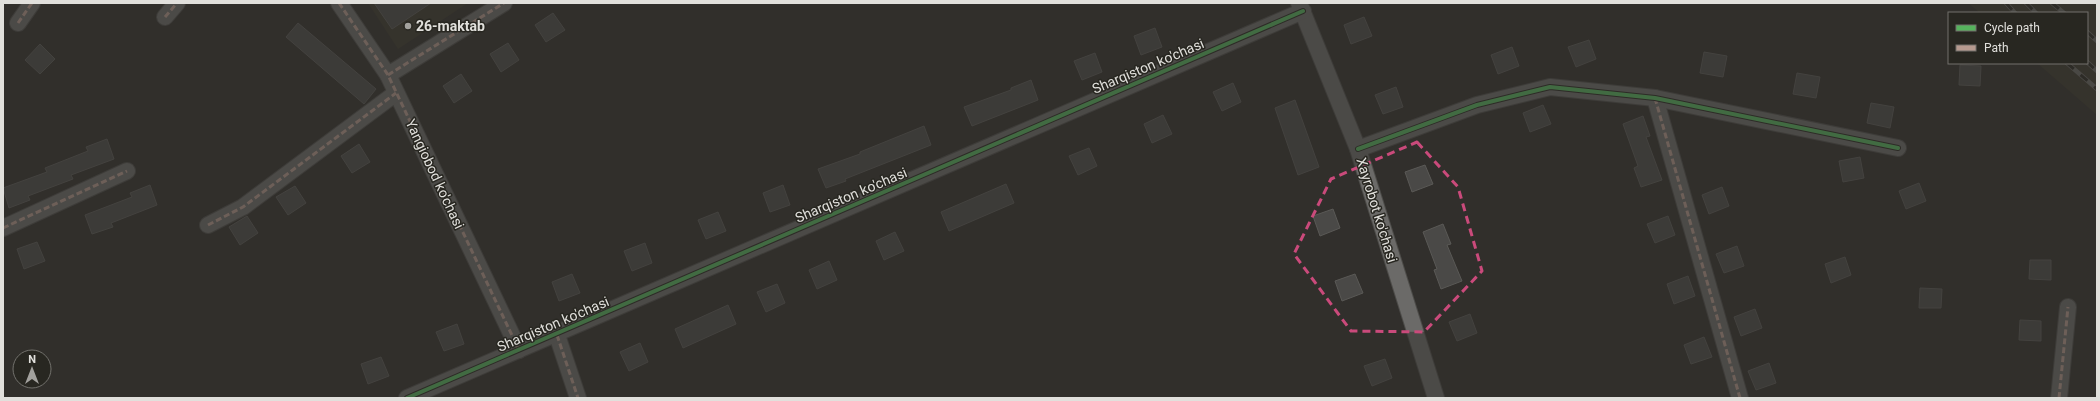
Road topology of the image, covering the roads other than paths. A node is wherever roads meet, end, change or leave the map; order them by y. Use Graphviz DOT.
graph roads {
  1 [pos="32,3"];
  2 [pos="176,3"];
  3 [pos="340,3"];
  4 [pos="504,3"];
  5 [pos="1301,7"];
  6 [pos="166,17"];
  7 [pos="18,23"];
  8 [pos="388,75"];
  9 [pos="396,93"];
  10 [pos="1655,98"];
  11 [pos="1898,148"];
  12 [pos="1358,149"];
  13 [pos="127,171"];
  14 [pos="208,225"];
  15 [pos="3,228"];
  16 [pos="2068,307"];
  17 [pos="557,335"];
  18 [pos="519,350"];
  19 [pos="407,398"];
  20 [pos="578,398"];
  21 [pos="1436,398"];
  22 [pos="1740,398"];
  23 [pos="2059,398"];
  1 -- 7 [label="street"];
  2 -- 6 [label="street"];
  3 -- 8 [label="street, Yangiobod ko'chasi"];
  4 -- 8 [label="street"];
  5 -- 12 [label="street, Xayrobot ko'chasi"];
  5 -- 17 [label="street, Sharqiston ko'chasi"];
  8 -- 9 [label="street, Yangiobod ko'chasi"];
  9 -- 14 [label="street"];
  9 -- 18 [label="street, Yangiobod ko'chasi"];
  10 -- 11 [label="street"];
  10 -- 12 [label="street"];
  10 -- 22 [label="street"];
  12 -- 21 [label="street, Xayrobot ko'chasi"];
  13 -- 15 [label="street"];
  16 -- 23 [label="street"];
  17 -- 18 [label="street, Sharqiston ko'chasi"];
  17 -- 20 [label="street"];
  18 -- 19 [label="street, Sharqiston ko'chasi"];
}
